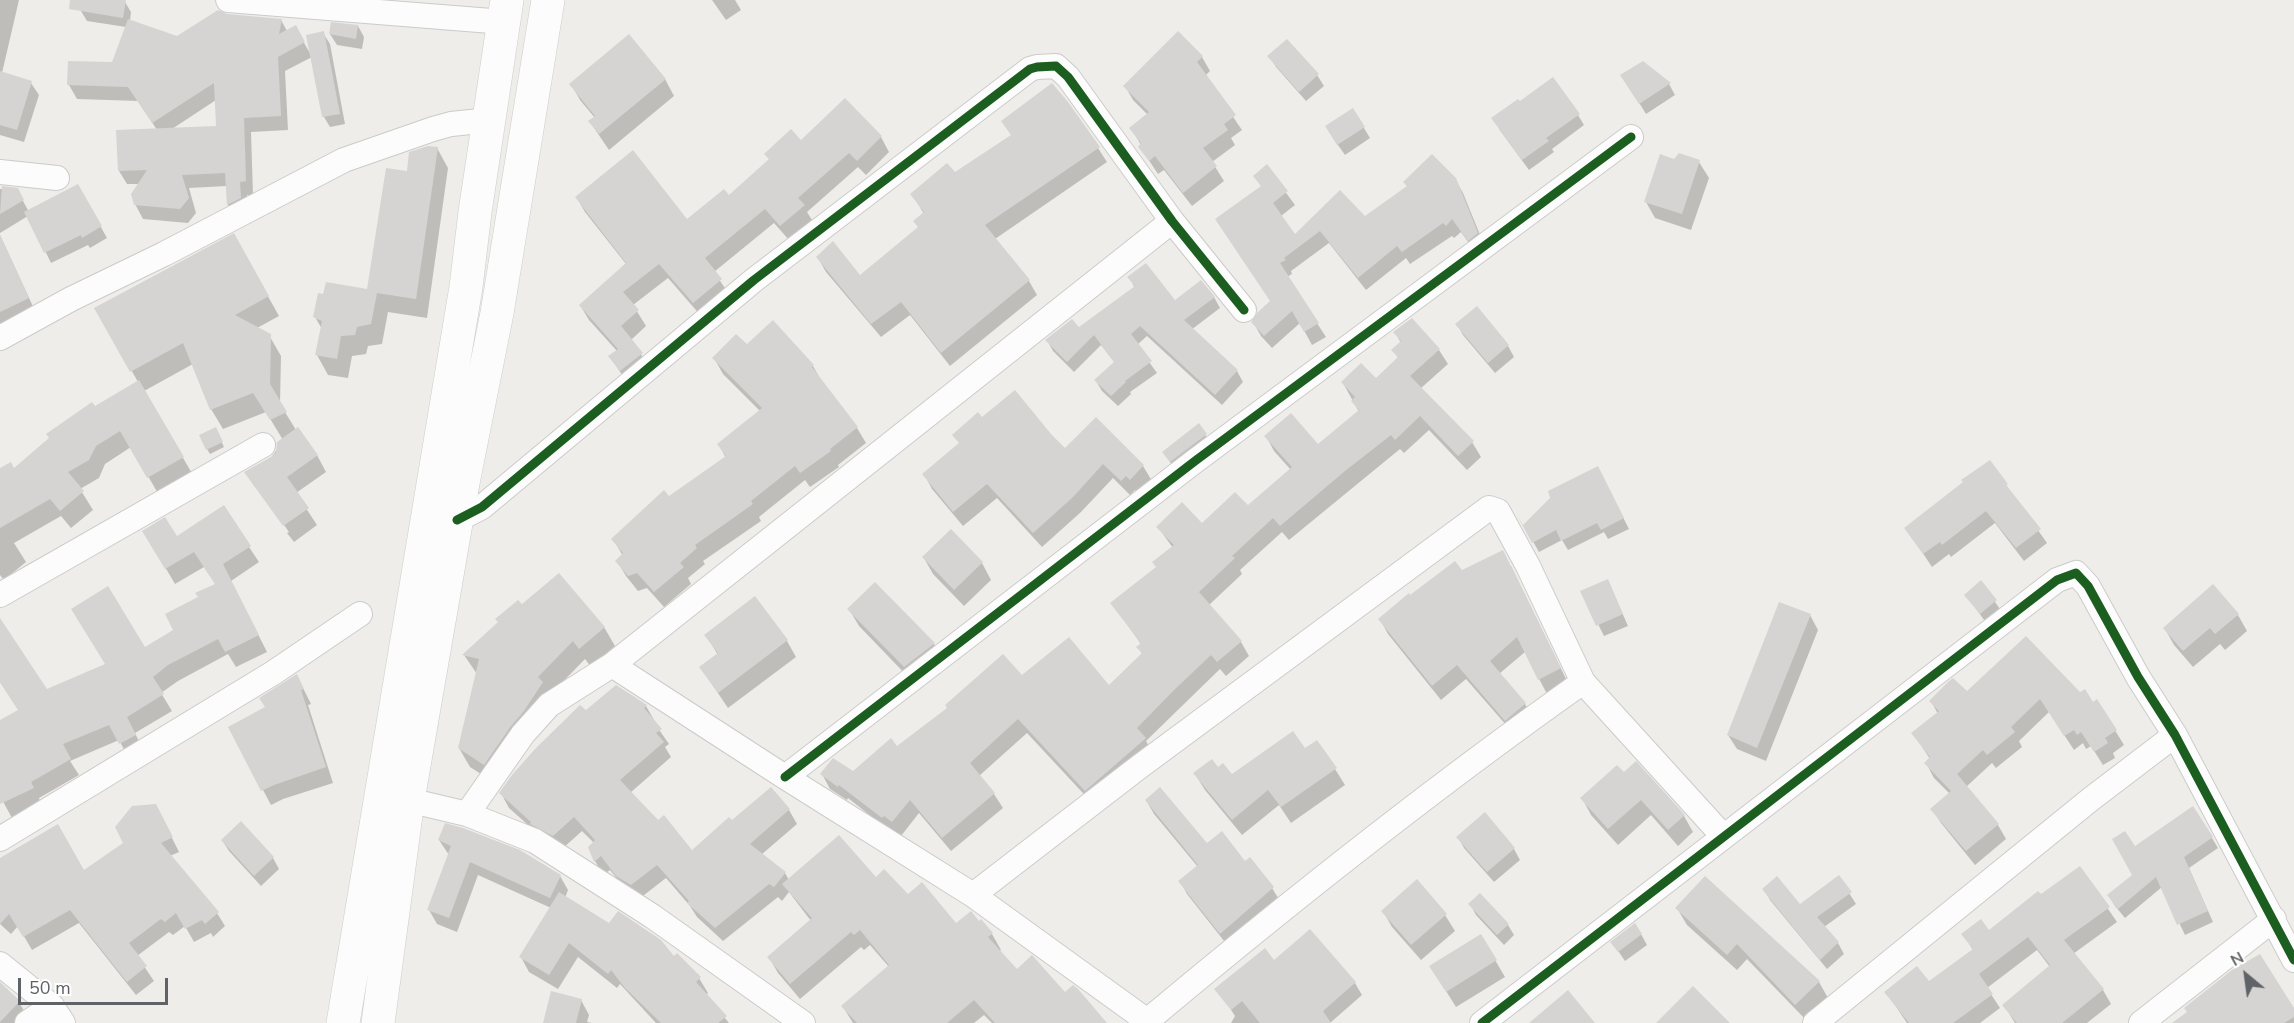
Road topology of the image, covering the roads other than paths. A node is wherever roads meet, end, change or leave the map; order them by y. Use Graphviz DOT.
graph roads {
  1 [pos="228,0"];
  2 [pos="548,0"];
  3 [pos="506,11"];
  4 [pos="490,120"];
  5 [pos="1631,137"];
  6 [pos="0,172"];
  7 [pos="57,178"];
  8 [pos="1172,221"];
  9 [pos="1244,310"];
  10 [pos="0,338"];
  11 [pos="263,445"];
  12 [pos="458,520"];
  13 [pos="0,595"];
  14 [pos="360,614"];
  15 [pos="612,665"];
  16 [pos="1583,682"];
  17 [pos="2175,735"];
  18 [pos="785,777"];
  19 [pos="408,800"];
  20 [pos="467,814"];
  21 [pos="1723,836"];
  22 [pos="0,839"];
  23 [pos="973,895"];
  24 [pos="2274,919"];
  25 [pos="2294,960"];
  26 [pos="0,964"];
  27 [pos="58,1014"];
  28 [pos="1149,1022"];
  29 [pos="27,1023"];
  30 [pos="343,1023"];
  31 [pos="378,1023"];
  32 [pos="803,1023"];
  33 [pos="1482,1023"];
  34 [pos="1815,1023"];
  35 [pos="2141,1023"];
  1 -- 3 [label="street"];
  2 -- 12 [label="main road"];
  3 -- 4 [label="main road"];
  4 -- 10 [label="street"];
  4 -- 30 [label="main road"];
  5 -- 18 [label="street"];
  6 -- 7 [label="street"];
  8 -- 9 [label="street"];
  8 -- 12 [label="street"];
  8 -- 15 [label="street"];
  11 -- 13 [label="street"];
  12 -- 19 [label="main road"];
  14 -- 22 [label="street"];
  15 -- 18 [label="street"];
  15 -- 20 [label="street"];
  16 -- 21 [label="street"];
  16 -- 23 [label="street"];
  16 -- 28 [label="street"];
  17 -- 21 [label="street"];
  17 -- 24 [label="street"];
  17 -- 34 [label="street"];
  18 -- 23 [label="street"];
  19 -- 20 [label="street"];
  19 -- 31 [label="main road"];
  20 -- 32 [label="street"];
  21 -- 33 [label="street"];
  23 -- 28 [label="street"];
  24 -- 25 [label="street"];
  24 -- 35 [label="street"];
  26 -- 27 [label="street"];
  27 -- 29 [label="street"];
}
